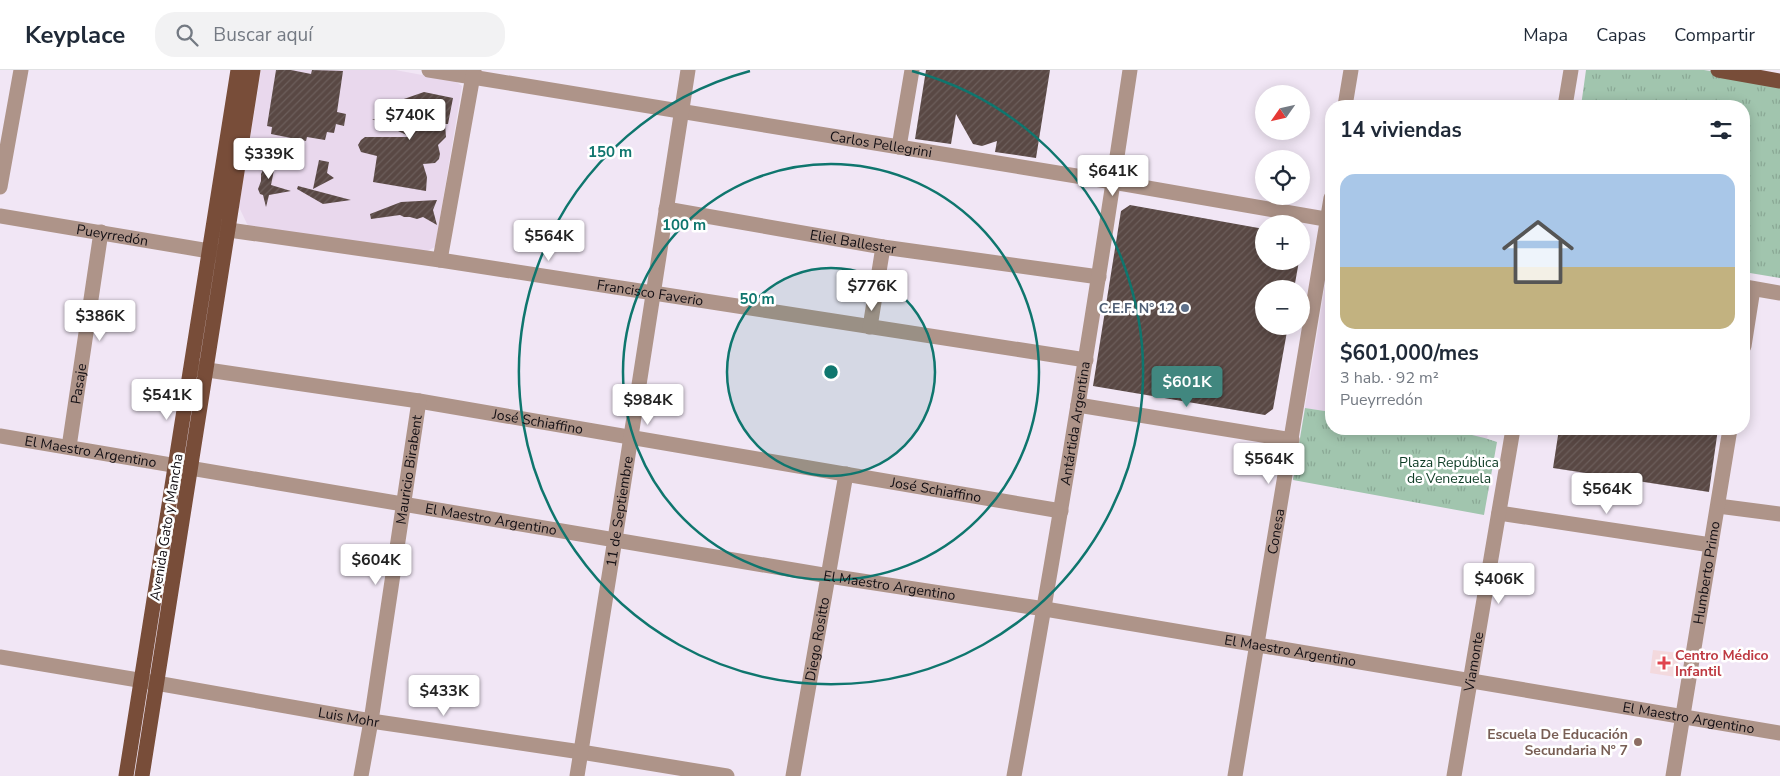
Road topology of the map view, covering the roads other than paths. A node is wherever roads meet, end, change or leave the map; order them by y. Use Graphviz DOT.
graph roads {
  1 [pos="20,70"];
  2 [pos="238,70"];
  3 [pos="253,70"];
  4 [pos="429,70"];
  5 [pos="688,70"];
  6 [pos="912,70"];
  7 [pos="1130,70"];
  8 [pos="1351,70"];
  9 [pos="1571,70"];
  10 [pos="1718,70"];
  11 [pos="473,74"];
  12 [pos="1780,81"];
  13 [pos="1347,100"];
  14 [pos="1566,100"];
  15 [pos="682,111"];
  16 [pos="899,147"];
  17 [pos="1113,182"];
  18 [pos="0,188"];
  19 [pos="666,209"];
  20 [pos="0,216"];
  21 [pos="1325,219"];
  22 [pos="213,228"];
  23 [pos="229,231"];
  24 [pos="102,232"];
  25 [pos="883,247"];
  26 [pos="1325,249"];
  27 [pos="209,251"];
  28 [pos="225,254"];
  29 [pos="440,260"];
  30 [pos="1099,277"];
  31 [pos="1750,288"];
  32 [pos="1780,293"];
  33 [pos="653,294"];
  34 [pos="870,327"];
  35 [pos="1086,360"];
  36 [pos="190,367"];
  37 [pos="207,370"];
  38 [pos="419,402"];
  39 [pos="1078,405"];
  40 [pos="1512,435"];
  41 [pos="1729,435"];
  42 [pos="0,436"];
  43 [pos="631,437"];
  44 [pos="1292,440"];
  45 [pos="69,447"];
  46 [pos="183,468"];
  47 [pos="846,474"];
  48 [pos="403,503"];
  49 [pos="1718,506"];
  50 [pos="1061,511"];
  51 [pos="1499,514"];
  52 [pos="1780,514"];
  53 [pos="615,539"];
  54 [pos="1711,545"];
  55 [pos="829,576"];
  56 [pos="1045,609"];
  57 [pos="1258,646"];
  58 [pos="0,657"];
  59 [pos="1472,680"];
  60 [pos="148,682"];
  61 [pos="1683,717"];
  62 [pos="371,721"];
  63 [pos="1780,733"];
  64 [pos="581,752"];
  65 [pos="126,776"];
  66 [pos="142,776"];
  67 [pos="361,776"];
  68 [pos="577,776"];
  69 [pos="727,776"];
  70 [pos="793,776"];
  71 [pos="1014,776"];
  72 [pos="1235,776"];
  73 [pos="1454,776"];
  74 [pos="1673,776"];
  1 -- 18 [label="street"];
  2 -- 22 [label="main road, Avenida Gato y Mancha"];
  3 -- 23 [label="main road, Avenida Gato y Mancha"];
  4 -- 11 [label="street, Carlos Pellegrini"];
  5 -- 15 [label="street, 11 de Septiembre"];
  6 -- 16 [label="street"];
  7 -- 17 [label="street, Antártida Argentina"];
  8 -- 13 [label="street"];
  9 -- 14 [label="street"];
  10 -- 12 [label="main road"];
  11 -- 15 [label="street, Carlos Pellegrini"];
  11 -- 29 [label="street"];
  15 -- 16 [label="street, Carlos Pellegrini"];
  15 -- 19 [label="street, 11 de Septiembre"];
  16 -- 17 [label="street, Carlos Pellegrini"];
  17 -- 21 [label="street, Carlos Pellegrini"];
  17 -- 30 [label="street, Antártida Argentina"];
  19 -- 25 [label="street, Eliel Ballester"];
  19 -- 33 [label="street, 11 de Septiembre"];
  20 -- 24 [label="street, Pueyrredón"];
  22 -- 23 [label="street, Francisco Faverio"];
  22 -- 27 [label="main road, Avenida Gato y Mancha"];
  23 -- 28 [label="main road, Avenida Gato y Mancha"];
  23 -- 29 [label="street, Francisco Faverio"];
  24 -- 27 [label="street, Pueyrredón"];
  24 -- 45 [label="street, Pasaje"];
  25 -- 30 [label="street, Eliel Ballester"];
  25 -- 34 [label="street"];
  26 -- 44 [label="street, Conesa"];
  27 -- 28 [label="street, Pueyrredón"];
  27 -- 36 [label="main road, Avenida Gato y Mancha"];
  28 -- 37 [label="main road, Avenida Gato y Mancha"];
  29 -- 33 [label="street, Francisco Faverio"];
  30 -- 35 [label="street, Antártida Argentina"];
  31 -- 32 [label="street"];
  33 -- 34 [label="street, Francisco Faverio"];
  33 -- 43 [label="street, 11 de Septiembre"];
  34 -- 35 [label="street, Francisco Faverio"];
  35 -- 39 [label="street, Antártida Argentina"];
  36 -- 37 [label="street, José Schiaffino"];
  36 -- 46 [label="main road, Avenida Gato y Mancha"];
  37 -- 38 [label="street, José Schiaffino"];
  37 -- 46 [label="main road, Avenida Gato y Mancha"];
  38 -- 43 [label="street, José Schiaffino"];
  38 -- 48 [label="street, Mauricio Birabent"];
  39 -- 44 [label="street"];
  39 -- 50 [label="street, Antártida Argentina"];
  40 -- 51 [label="street, Viamonte"];
  41 -- 49 [label="street, Humberto Primo"];
  42 -- 45 [label="street, El Maestro Argentino"];
  43 -- 47 [label="street, José Schiaffino"];
  43 -- 53 [label="street, 11 de Septiembre"];
  44 -- 57 [label="street, Conesa"];
  45 -- 46 [label="street, El Maestro Argentino"];
  46 -- 48 [label="street, El Maestro Argentino"];
  46 -- 60 [label="main road, Avenida Gato y Mancha"];
  47 -- 50 [label="street, José Schiaffino"];
  47 -- 55 [label="street, Diego Rositto"];
  48 -- 53 [label="street, El Maestro Argentino"];
  48 -- 62 [label="street, Mauricio Birabent"];
  49 -- 52 [label="street"];
  49 -- 54 [label="street, Humberto Primo"];
  50 -- 56 [label="street, Antártida Argentina"];
  51 -- 54 [label="street"];
  51 -- 59 [label="street, Viamonte"];
  53 -- 55 [label="street, El Maestro Argentino"];
  53 -- 64 [label="street, 11 de Septiembre"];
  54 -- 61 [label="street, Humberto Primo"];
  55 -- 56 [label="street, El Maestro Argentino"];
  55 -- 70 [label="street, Diego Rositto"];
  56 -- 57 [label="street, El Maestro Argentino"];
  56 -- 71 [label="street, Antártida Argentina"];
  57 -- 59 [label="street, El Maestro Argentino"];
  57 -- 72 [label="street, Conesa"];
  58 -- 60 [label="street, Luis Mohr"];
  59 -- 61 [label="street, El Maestro Argentino"];
  59 -- 73 [label="street, Viamonte"];
  60 -- 62 [label="street, Luis Mohr"];
  60 -- 65 [label="main road, Avenida Gato y Mancha"];
  60 -- 66 [label="main road, Avenida Gato y Mancha"];
  61 -- 63 [label="street, El Maestro Argentino"];
  61 -- 74 [label="street, Humberto Primo"];
  62 -- 64 [label="street, Luis Mohr"];
  62 -- 67 [label="street, Mauricio Birabent"];
  64 -- 68 [label="street, 11 de Septiembre"];
  64 -- 69 [label="street, Luis Mohr"];
}
